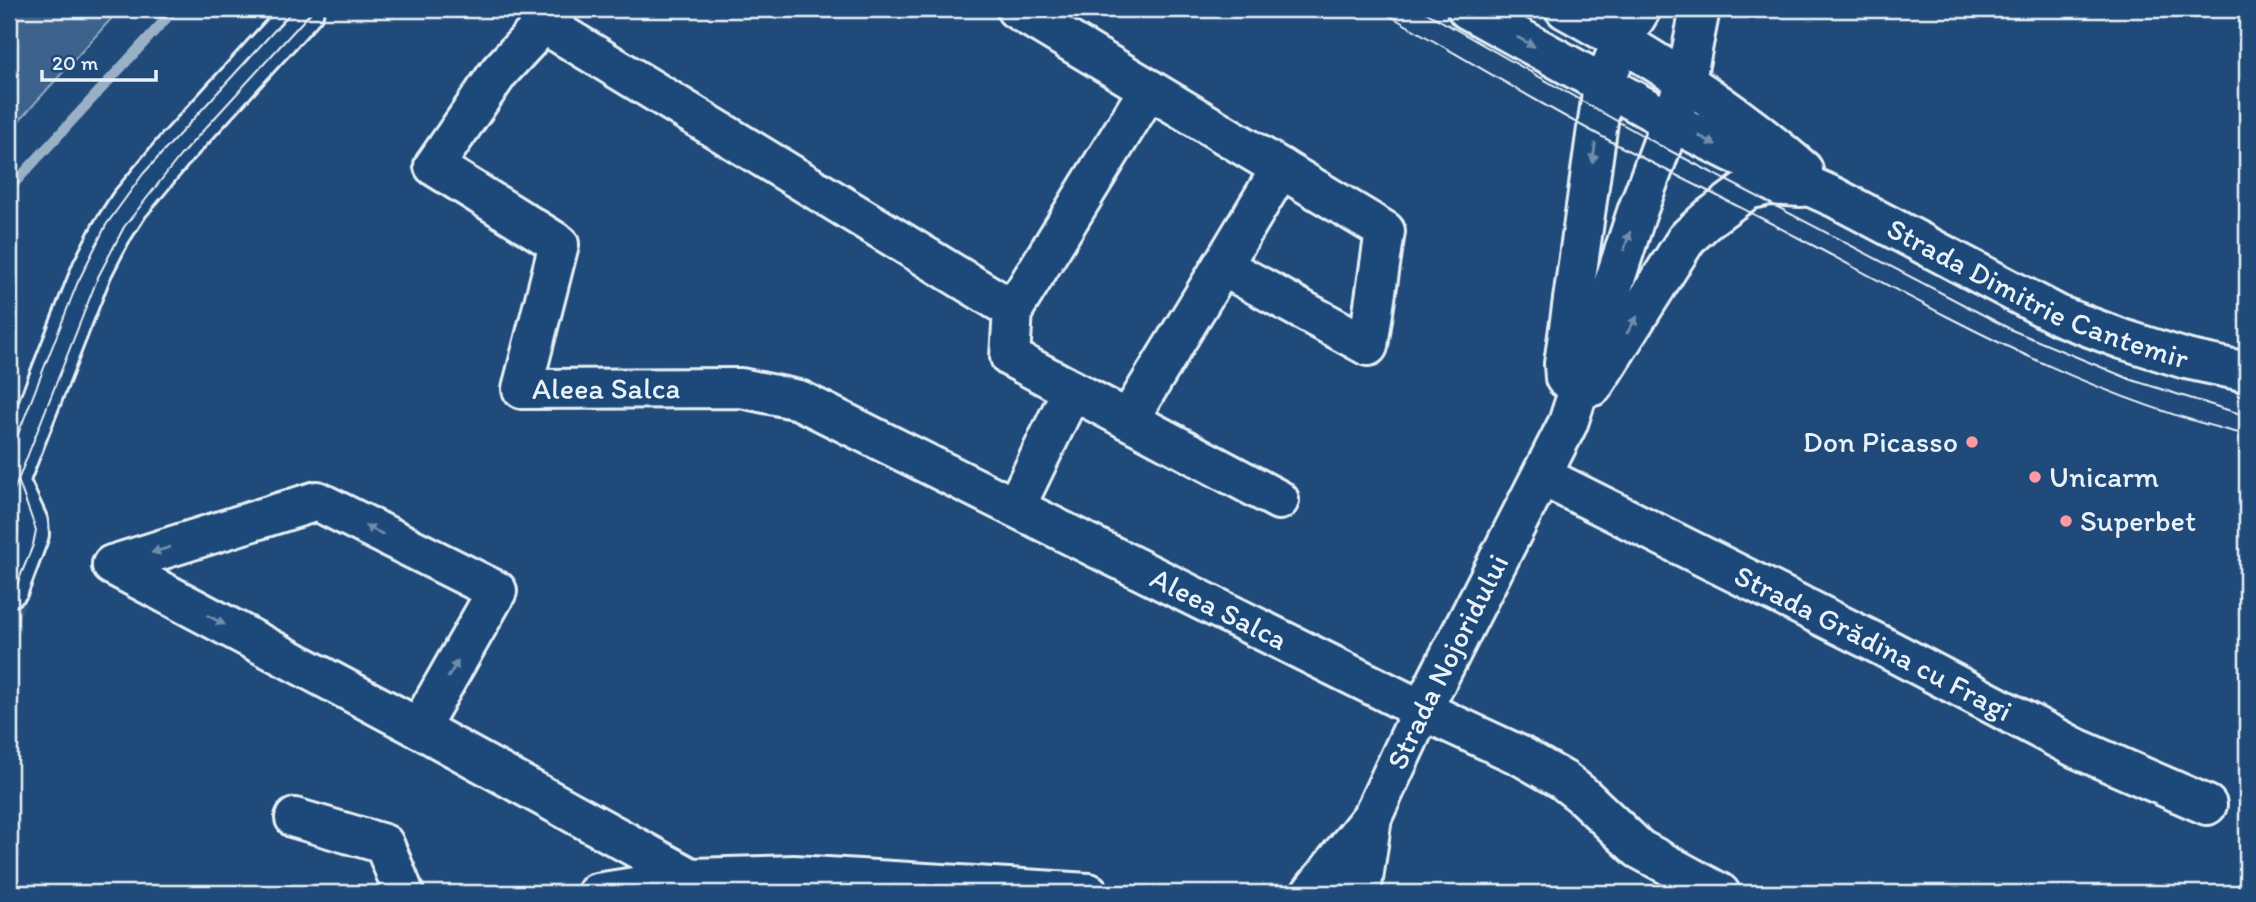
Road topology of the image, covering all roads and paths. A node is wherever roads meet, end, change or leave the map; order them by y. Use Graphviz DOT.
graph roads {
  1 [pos="304,9"];
  2 [pos="1016,9"];
  3 [pos="1467,9"];
  4 [pos="1565,9"];
  5 [pos="1700,9"];
  6 [pos="551,16"];
  7 [pos="1632,25"];
  8 [pos="1686,80"];
  9 [pos="1603,86"];
  10 [pos="1149,89"];
  11 [pos="1670,121"];
  12 [pos="1281,168"];
  13 [pos="1834,197"];
  14 [pos="1222,266"];
  15 [pos="1013,310"];
  16 [pos="2247,372"];
  17 [pos="1072,390"];
  18 [pos="1128,420"];
  19 [pos="1568,423"];
  20 [pos="1542,476"];
  21 [pos="1279,500"];
  22 [pos="1016,506"];
  23 [pos="9,587"];
  24 [pos="1422,710"];
  25 [pos="419,728"];
  26 [pos="2207,805"];
  27 [pos="1373,815"];
  28 [pos="295,818"];
  29 [pos="691,878"];
  30 [pos="404,893"];
  31 [pos="597,893"];
  32 [pos="1089,893"];
  33 [pos="1310,893"];
  34 [pos="1334,893"];
  35 [pos="1361,893"];
  36 [pos="1720,893"];
  1 -- 23 [label="street"];
  2 -- 10 [label="street"];
  3 -- 9 [label="street, Strada Dimitrie Cantemir, one-way"];
  4 -- 7 [label="street, Strada Dimitrie Cantemir"];
  5 -- 8 [label="street, Strada Nojoridului"];
  6 -- 15 [label="street, Aleea Salca"];
  6 -- 22 [label="street, Aleea Salca"];
  7 -- 8 [label="street, Strada Dimitrie Cantemir"];
  7 -- 9 [label="street"];
  8 -- 11 [label="street, Strada Nojoridului"];
  8 -- 13 [label="street, Strada Dimitrie Cantemir"];
  9 -- 11 [label="street, Strada Dimitrie Cantemir"];
  9 -- 19 [label="street, one-way"];
  10 -- 12 [label="street"];
  10 -- 15 [label="street"];
  11 -- 13 [label="street, Strada Dimitrie Cantemir, one-way"];
  19 -- 11 [label="street, Strada Nojoridului, one-way"];
  12 -- 14 [label="street"];
  12 -- 14 [label="street"];
  13 -- 16 [label="street, Strada Dimitrie Cantemir"];
  19 -- 13 [label="street, one-way"];
  14 -- 18 [label="street"];
  15 -- 17 [label="street"];
  17 -- 18 [label="street"];
  17 -- 22 [label="street"];
  18 -- 21 [label="street"];
  19 -- 20 [label="street, Strada Nojoridului"];
  20 -- 24 [label="street, Strada Nojoridului"];
  20 -- 26 [label="street, Strada Grădina cu Fragi"];
  22 -- 24 [label="street, Aleea Salca"];
  24 -- 27 [label="street, Strada Nojoridului"];
  24 -- 36 [label="street, Aleea Salca"];
  25 -- 25 [label="street, one-way"];
  25 -- 29 [label="street"];
  27 -- 33 [label="street, Strada Nojoridului"];
  27 -- 35 [label="street"];
  28 -- 30 [label="street"];
  29 -- 31 [label="street"];
  29 -- 32 [label="street"];
  33 -- 34 [label="street, Strada Nojoridului"];
}
